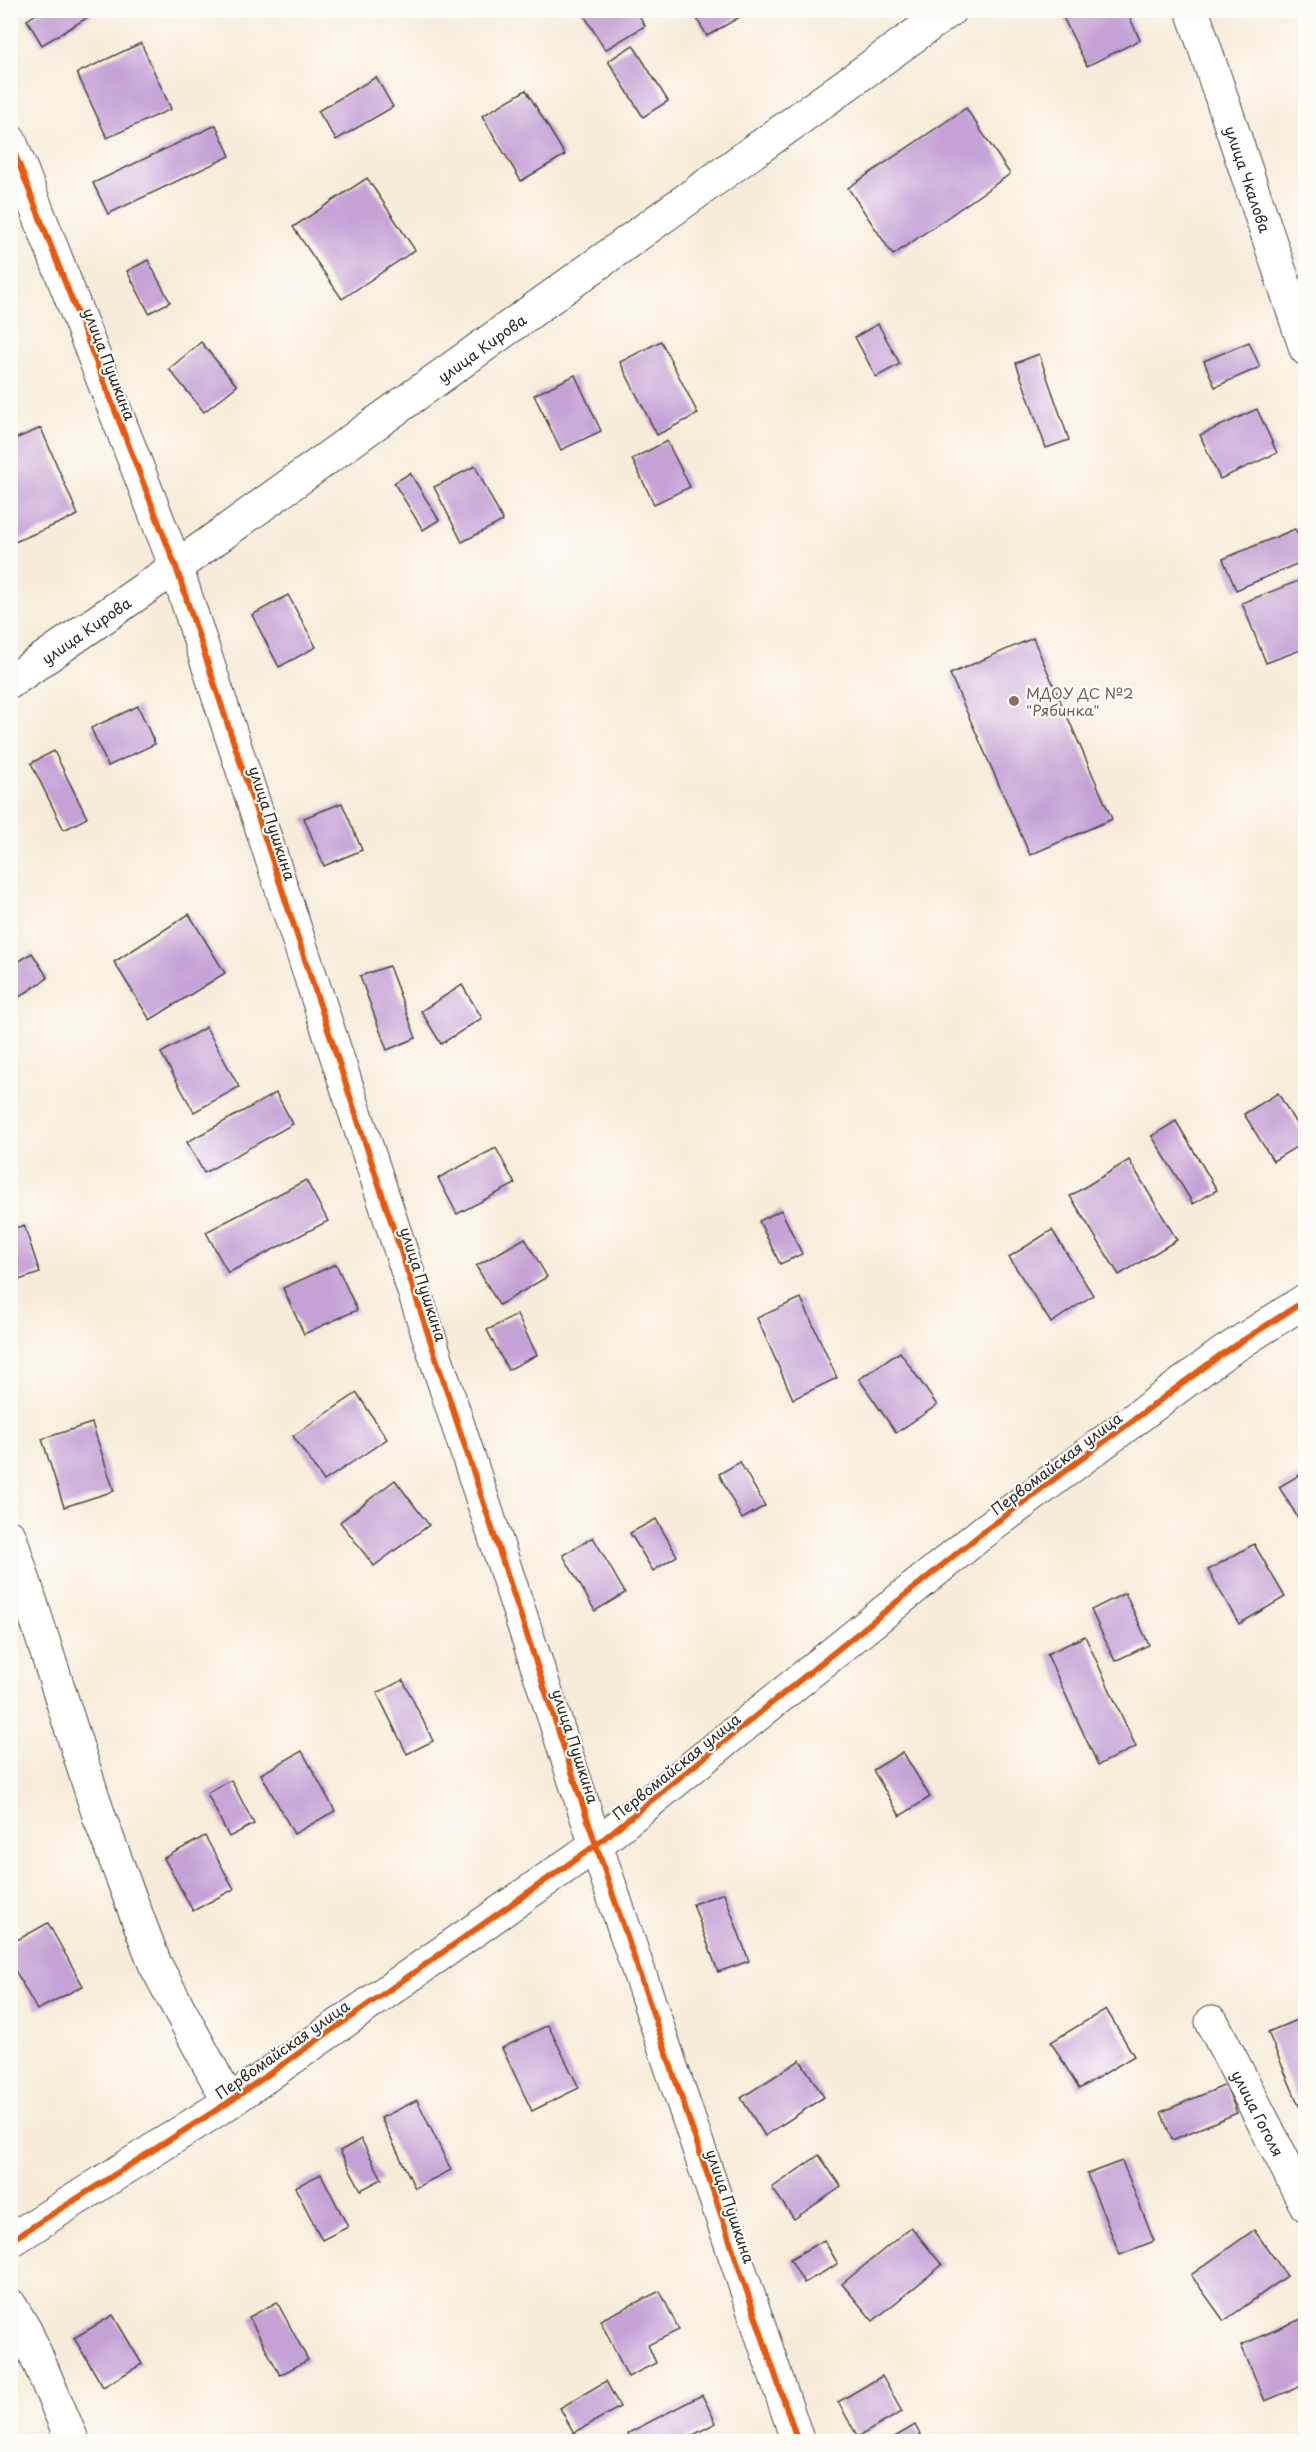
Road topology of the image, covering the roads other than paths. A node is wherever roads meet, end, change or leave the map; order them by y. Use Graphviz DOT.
graph roads {
  1 [pos="950,10"];
  2 [pos="1192,10"];
  3 [pos="10,141"];
  4 [pos="1305,349"];
  5 [pos="176,567"];
  6 [pos="10,682"];
  7 [pos="1305,1300"];
  8 [pos="10,1537"];
  9 [pos="597,1845"];
  10 [pos="1212,2022"];
  11 [pos="229,2102"];
  12 [pos="1305,2205"];
  13 [pos="10,2241"];
  14 [pos="10,2305"];
  15 [pos="73,2442"];
  16 [pos="798,2442"];
  1 -- 5 [label="street, улица Кирова"];
  2 -- 4 [label="street, улица Чкалова"];
  3 -- 5 [label="street, улица Пушкина"];
  5 -- 6 [label="street, улица Кирова"];
  5 -- 9 [label="street, улица Пушкина"];
  7 -- 9 [label="street, Первомайская улица"];
  8 -- 11 [label="street, Первомайская улица"];
  9 -- 11 [label="street, Первомайская улица"];
  9 -- 16 [label="street, улица Пушкина"];
  10 -- 12 [label="street, улица Гоголя"];
  11 -- 13 [label="street, Первомайская улица"];
  14 -- 15 [label="street"];
}
